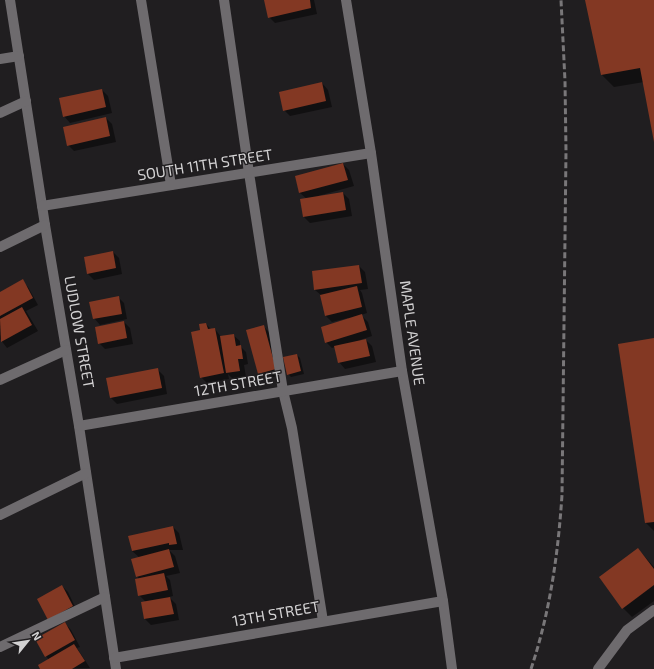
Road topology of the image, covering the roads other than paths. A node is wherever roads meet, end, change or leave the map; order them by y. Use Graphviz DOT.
graph roads {
  1 [pos="10,0"];
  2 [pos="141,0"];
  3 [pos="224,0"];
  4 [pos="346,0"];
  5 [pos="19,56"];
  6 [pos="0,59"];
  7 [pos="26,101"];
  8 [pos="0,113"];
  9 [pos="371,153"];
  10 [pos="249,173"];
  11 [pos="171,185"];
  12 [pos="42,206"];
  13 [pos="45,225"];
  14 [pos="0,247"];
  15 [pos="66,350"];
  16 [pos="402,371"];
  17 [pos="0,380"];
  18 [pos="283,391"];
  19 [pos="80,426"];
  20 [pos="86,473"];
  21 [pos="0,515"];
  22 [pos="105,597"];
  23 [pos="443,600"];
  24 [pos="654,610"];
  25 [pos="323,621"];
  26 [pos="0,647"];
  27 [pos="114,658"];
  28 [pos="116,669"];
  29 [pos="452,669"];
  30 [pos="598,669"];
  1 -- 5 [label="street, LUDLOW STREET"];
  2 -- 11 [label="street"];
  3 -- 10 [label="street"];
  4 -- 9 [label="street, MAPLE AVENUE"];
  5 -- 6 [label="street"];
  5 -- 7 [label="street, LUDLOW STREET"];
  7 -- 8 [label="street"];
  7 -- 12 [label="street, LUDLOW STREET"];
  9 -- 10 [label="street, SOUTH 11TH STREET"];
  9 -- 16 [label="street, MAPLE AVENUE"];
  10 -- 11 [label="street, SOUTH 11TH STREET"];
  10 -- 18 [label="street"];
  11 -- 12 [label="street, SOUTH 11TH STREET"];
  12 -- 13 [label="street, LUDLOW STREET"];
  13 -- 14 [label="street"];
  13 -- 15 [label="street, LUDLOW STREET"];
  15 -- 17 [label="street"];
  15 -- 19 [label="street, LUDLOW STREET"];
  16 -- 18 [label="street, 12TH STREET"];
  16 -- 23 [label="street, MAPLE AVENUE"];
  18 -- 19 [label="street, 12TH STREET"];
  18 -- 25 [label="street"];
  19 -- 20 [label="street, LUDLOW STREET"];
  20 -- 21 [label="street"];
  20 -- 22 [label="street, LUDLOW STREET"];
  22 -- 26 [label="street"];
  22 -- 27 [label="street, LUDLOW STREET"];
  23 -- 25 [label="street, 13TH STREET"];
  23 -- 29 [label="street, MAPLE AVENUE"];
  24 -- 30 [label="street"];
  25 -- 27 [label="street, 13TH STREET"];
  27 -- 28 [label="street, LUDLOW STREET"];
}
